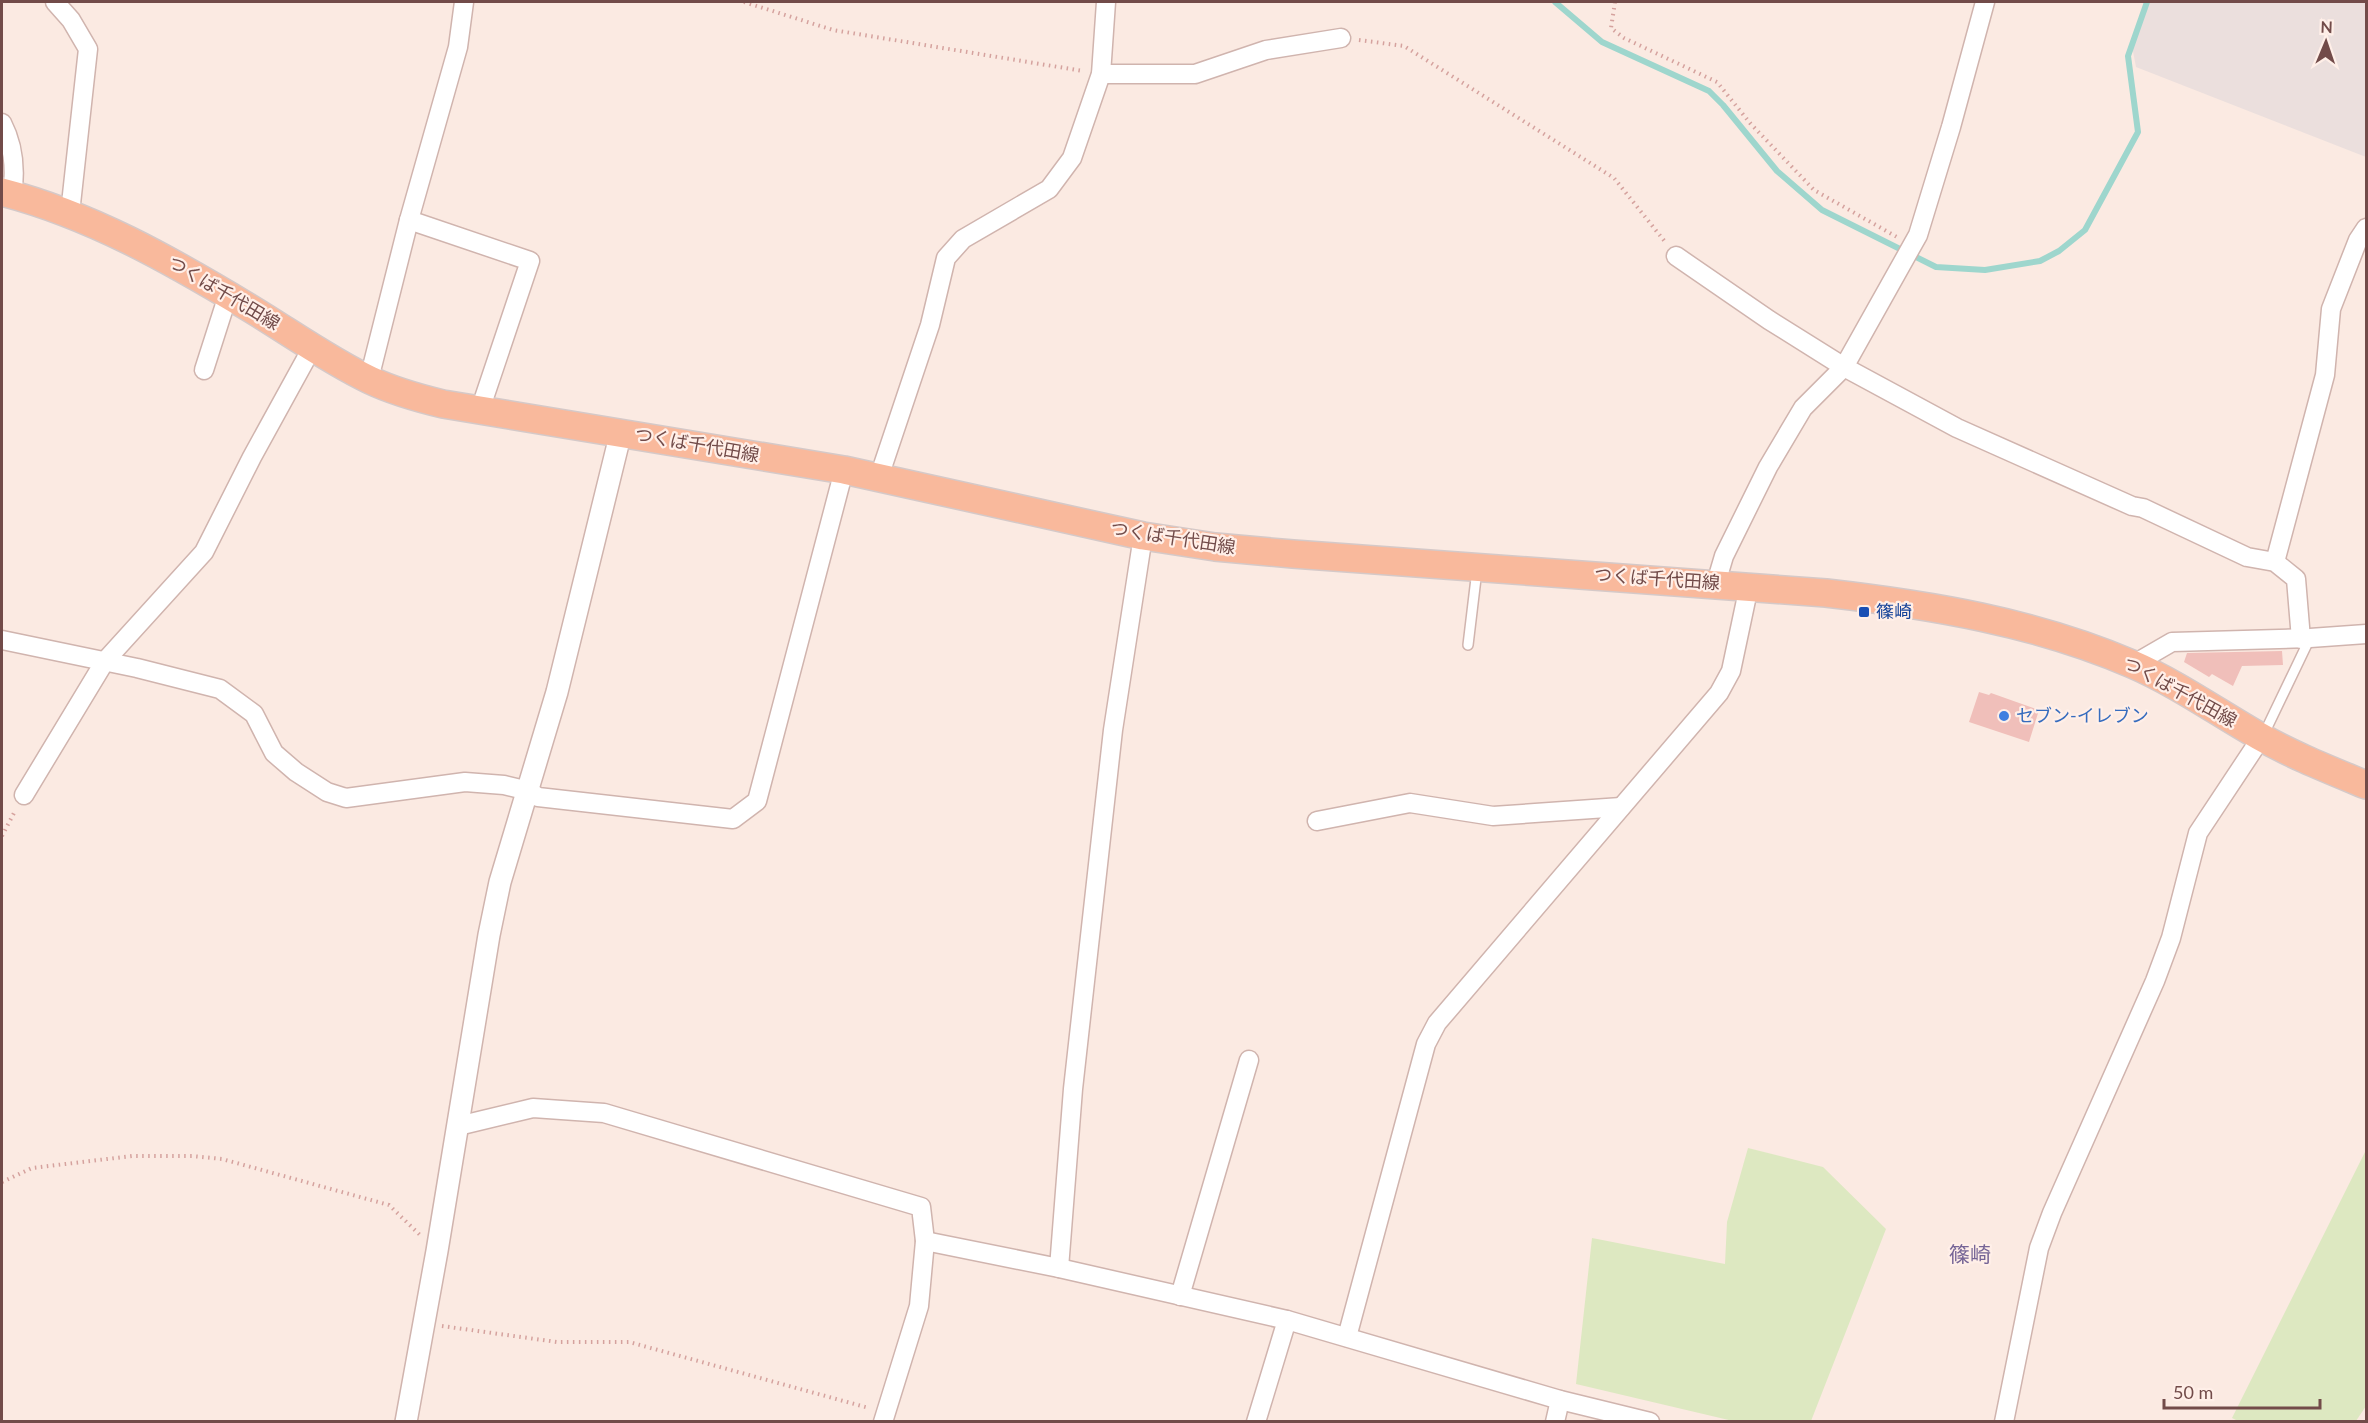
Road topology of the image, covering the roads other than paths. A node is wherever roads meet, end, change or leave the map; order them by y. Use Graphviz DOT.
graph roads {
  1 [pos="54,2"];
  2 [pos="464,2"];
  3 [pos="1106,2"];
  4 [pos="1985,2"];
  5 [pos="1341,38"];
  6 [pos="1101,74"];
  7 [pos="2,123"];
  8 [pos="7,193"];
  9 [pos="70,213"];
  10 [pos="409,220"];
  11 [pos="2367,228"];
  12 [pos="1676,256"];
  13 [pos="228,295"];
  14 [pos="313,346"];
  15 [pos="1844,367"];
  16 [pos="204,370"];
  17 [pos="369,379"];
  18 [pos="480,410"];
  19 [pos="621,432"];
  20 [pos="844,470"];
  21 [pos="879,477"];
  22 [pos="1143,536"];
  23 [pos="2276,562"];
  24 [pos="1478,567"];
  25 [pos="1716,584"];
  26 [pos="1749,586"];
  27 [pos="2365,631"];
  28 [pos="2306,638"];
  29 [pos="2,640"];
  30 [pos="1468,645"];
  31 [pos="105,661"];
  32 [pos="2134,664"];
  33 [pos="2261,738"];
  34 [pos="2367,785"];
  35 [pos="529,791"];
  36 [pos="24,795"];
  37 [pos="1621,807"];
  38 [pos="1317,821"];
  39 [pos="1249,1060"];
  40 [pos="458,1126"];
  41 [pos="925,1240"];
  42 [pos="1059,1268"];
  43 [pos="1180,1296"];
  44 [pos="1287,1320"];
  45 [pos="1347,1337"];
  46 [pos="1560,1400"];
  47 [pos="884,1417"];
  48 [pos="406,1422"];
  49 [pos="1256,1422"];
  50 [pos="1555,1422"];
  51 [pos="1650,1422"];
  52 [pos="2004,1422"];
  1 -- 9 [label="street"];
  2 -- 10 [label="street"];
  3 -- 6 [label="street"];
  4 -- 15 [label="street"];
  5 -- 6 [label="street"];
  6 -- 21 [label="street"];
  7 -- 8 [label="street"];
  8 -- 9 [label="main road, つくば千代田線"];
  9 -- 13 [label="main road, つくば千代田線"];
  10 -- 17 [label="street"];
  10 -- 18 [label="street"];
  11 -- 23 [label="street"];
  12 -- 15 [label="street"];
  13 -- 14 [label="main road, つくば千代田線"];
  13 -- 16 [label="street"];
  14 -- 17 [label="main road, つくば千代田線"];
  14 -- 31 [label="street"];
  15 -- 23 [label="street"];
  15 -- 25 [label="street"];
  17 -- 18 [label="main road, つくば千代田線"];
  18 -- 19 [label="main road, つくば千代田線"];
  19 -- 20 [label="main road, つくば千代田線"];
  19 -- 35 [label="street"];
  20 -- 21 [label="main road, つくば千代田線"];
  20 -- 35 [label="street"];
  21 -- 22 [label="main road, つくば千代田線"];
  22 -- 24 [label="main road, つくば千代田線"];
  22 -- 42 [label="street"];
  23 -- 28 [label="street"];
  24 -- 25 [label="main road, つくば千代田線"];
  24 -- 30 [label="lane"];
  25 -- 26 [label="main road, つくば千代田線"];
  26 -- 32 [label="main road, つくば千代田線"];
  26 -- 37 [label="street"];
  27 -- 28 [label="street"];
  28 -- 32 [label="street"];
  28 -- 33 [label="lane"];
  29 -- 31 [label="street"];
  31 -- 35 [label="street"];
  31 -- 36 [label="street"];
  32 -- 33 [label="main road, つくば千代田線"];
  33 -- 34 [label="main road, つくば千代田線"];
  33 -- 52 [label="street"];
  35 -- 40 [label="street"];
  37 -- 38 [label="street"];
  37 -- 45 [label="street"];
  39 -- 43 [label="street"];
  40 -- 41 [label="street"];
  40 -- 48 [label="street"];
  41 -- 42 [label="street"];
  41 -- 47 [label="street"];
  42 -- 43 [label="street"];
  43 -- 44 [label="street"];
  44 -- 45 [label="street"];
  44 -- 49 [label="street"];
  45 -- 46 [label="street"];
  46 -- 50 [label="street"];
  46 -- 51 [label="street"];
}
